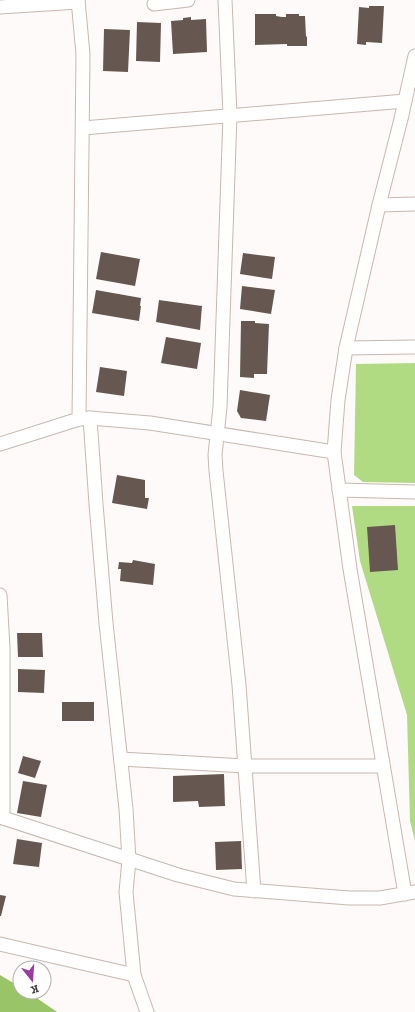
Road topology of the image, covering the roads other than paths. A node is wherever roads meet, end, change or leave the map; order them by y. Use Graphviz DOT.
graph roads {
  1 [pos="188,0"];
  2 [pos="225,0"];
  3 [pos="78,1"];
  4 [pos="154,4"];
  5 [pos="0,7"];
  6 [pos="415,56"];
  7 [pos="405,101"];
  8 [pos="230,115"];
  9 [pos="83,128"];
  10 [pos="415,204"];
  11 [pos="379,205"];
  12 [pos="415,347"];
  13 [pos="346,348"];
  14 [pos="84,419"];
  15 [pos="217,434"];
  16 [pos="0,444"];
  17 [pos="334,452"];
  18 [pos="339,490"];
  19 [pos="415,492"];
  20 [pos="0,595"];
  21 [pos="121,759"];
  22 [pos="246,766"];
  23 [pos="383,766"];
  24 [pos="1,818"];
  25 [pos="129,860"];
  26 [pos="254,891"];
  27 [pos="410,893"];
  28 [pos="0,944"];
  29 [pos="134,975"];
  30 [pos="147,1012"];
  1 -- 4 [label="street"];
  2 -- 8 [label="street"];
  3 -- 5 [label="street"];
  3 -- 9 [label="street"];
  6 -- 7 [label="street"];
  7 -- 8 [label="street"];
  7 -- 11 [label="street"];
  8 -- 9 [label="street"];
  8 -- 15 [label="street"];
  9 -- 14 [label="street"];
  10 -- 11 [label="street"];
  11 -- 13 [label="street"];
  12 -- 13 [label="street"];
  13 -- 17 [label="street"];
  14 -- 15 [label="street"];
  14 -- 16 [label="street"];
  14 -- 21 [label="street"];
  15 -- 17 [label="street"];
  15 -- 22 [label="street"];
  17 -- 18 [label="street"];
  18 -- 19 [label="street"];
  18 -- 23 [label="street"];
  20 -- 24 [label="street"];
  21 -- 22 [label="street"];
  21 -- 25 [label="street"];
  22 -- 23 [label="street"];
  22 -- 26 [label="street"];
  23 -- 27 [label="street"];
  24 -- 25 [label="street"];
  25 -- 26 [label="street"];
  25 -- 29 [label="street"];
  26 -- 27 [label="street"];
  28 -- 29 [label="street"];
  29 -- 30 [label="street"];
}
